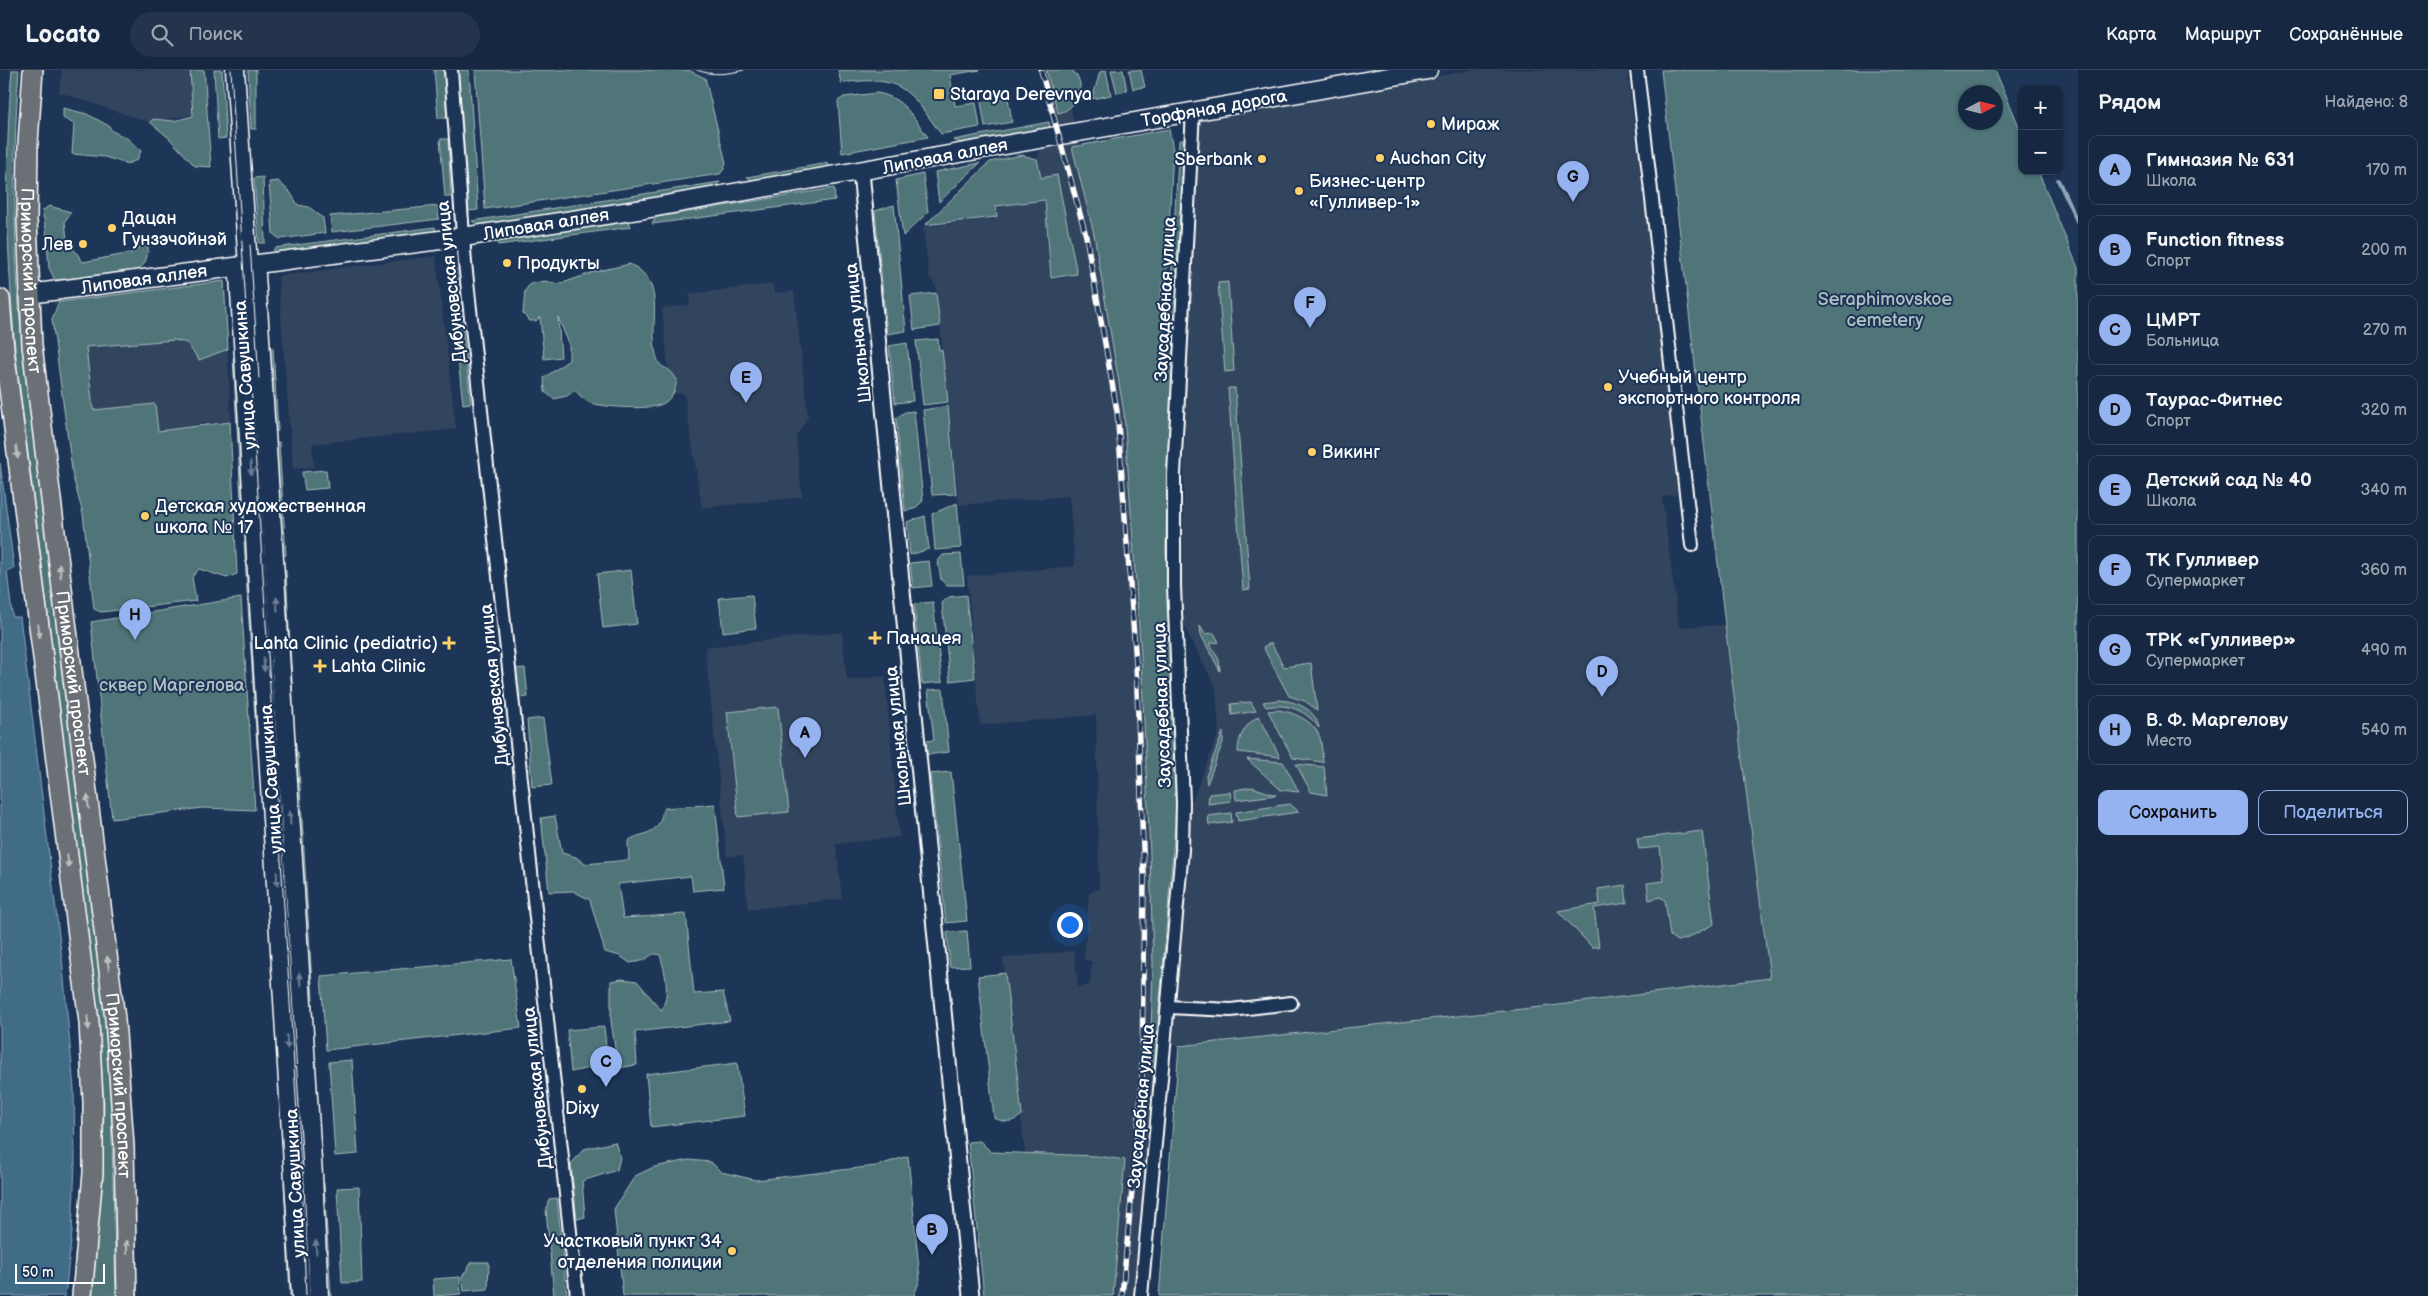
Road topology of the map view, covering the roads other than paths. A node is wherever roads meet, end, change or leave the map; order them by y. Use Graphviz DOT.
graph roads {
  1 [pos="33,70"];
  2 [pos="234,70"];
  3 [pos="451,70"];
  4 [pos="1428,70"];
  5 [pos="1637,70"];
  6 [pos="1193,111"];
  7 [pos="1059,135"];
  8 [pos="861,172"];
  9 [pos="464,237"];
  10 [pos="248,266"];
  11 [pos="30,294"];
  12 [pos="0,299"];
  13 [pos="1692,545"];
  14 [pos="1291,1003"];
  15 [pos="1168,1007"];
  16 [pos="82,1296"];
  17 [pos="127,1296"];
  18 [pos="301,1296"];
  19 [pos="318,1296"];
  20 [pos="577,1296"];
  21 [pos="971,1296"];
  22 [pos="1141,1296"];
  1 -- 11 [label="main road, Приморский проспект"];
  2 -- 10 [label="main road, улица Савушкина"];
  3 -- 9 [label="street, Дибуновская улица"];
  4 -- 6 [label="main road, Торфяная дорога"];
  5 -- 13 [label="street"];
  6 -- 7 [label="main road, Торфяная дорога"];
  6 -- 15 [label="street, Заусадебная улица"];
  7 -- 8 [label="main road, Липовая аллея"];
  8 -- 9 [label="main road, Липовая аллея"];
  8 -- 21 [label="street, Школьная улица"];
  9 -- 10 [label="main road, Липовая аллея"];
  9 -- 20 [label="street, Дибуновская улица"];
  10 -- 11 [label="main road, Липовая аллея"];
  10 -- 18 [label="main road, улица Савушкина, one-way"];
  19 -- 10 [label="main road, улица Савушкина, one-way"];
  17 -- 11 [label="main road, Приморский проспект, one-way"];
  12 -- 16 [label="main road, Приморский проспект, one-way"];
  14 -- 15 [label="street"];
  15 -- 22 [label="street, Заусадебная улица"];
}
